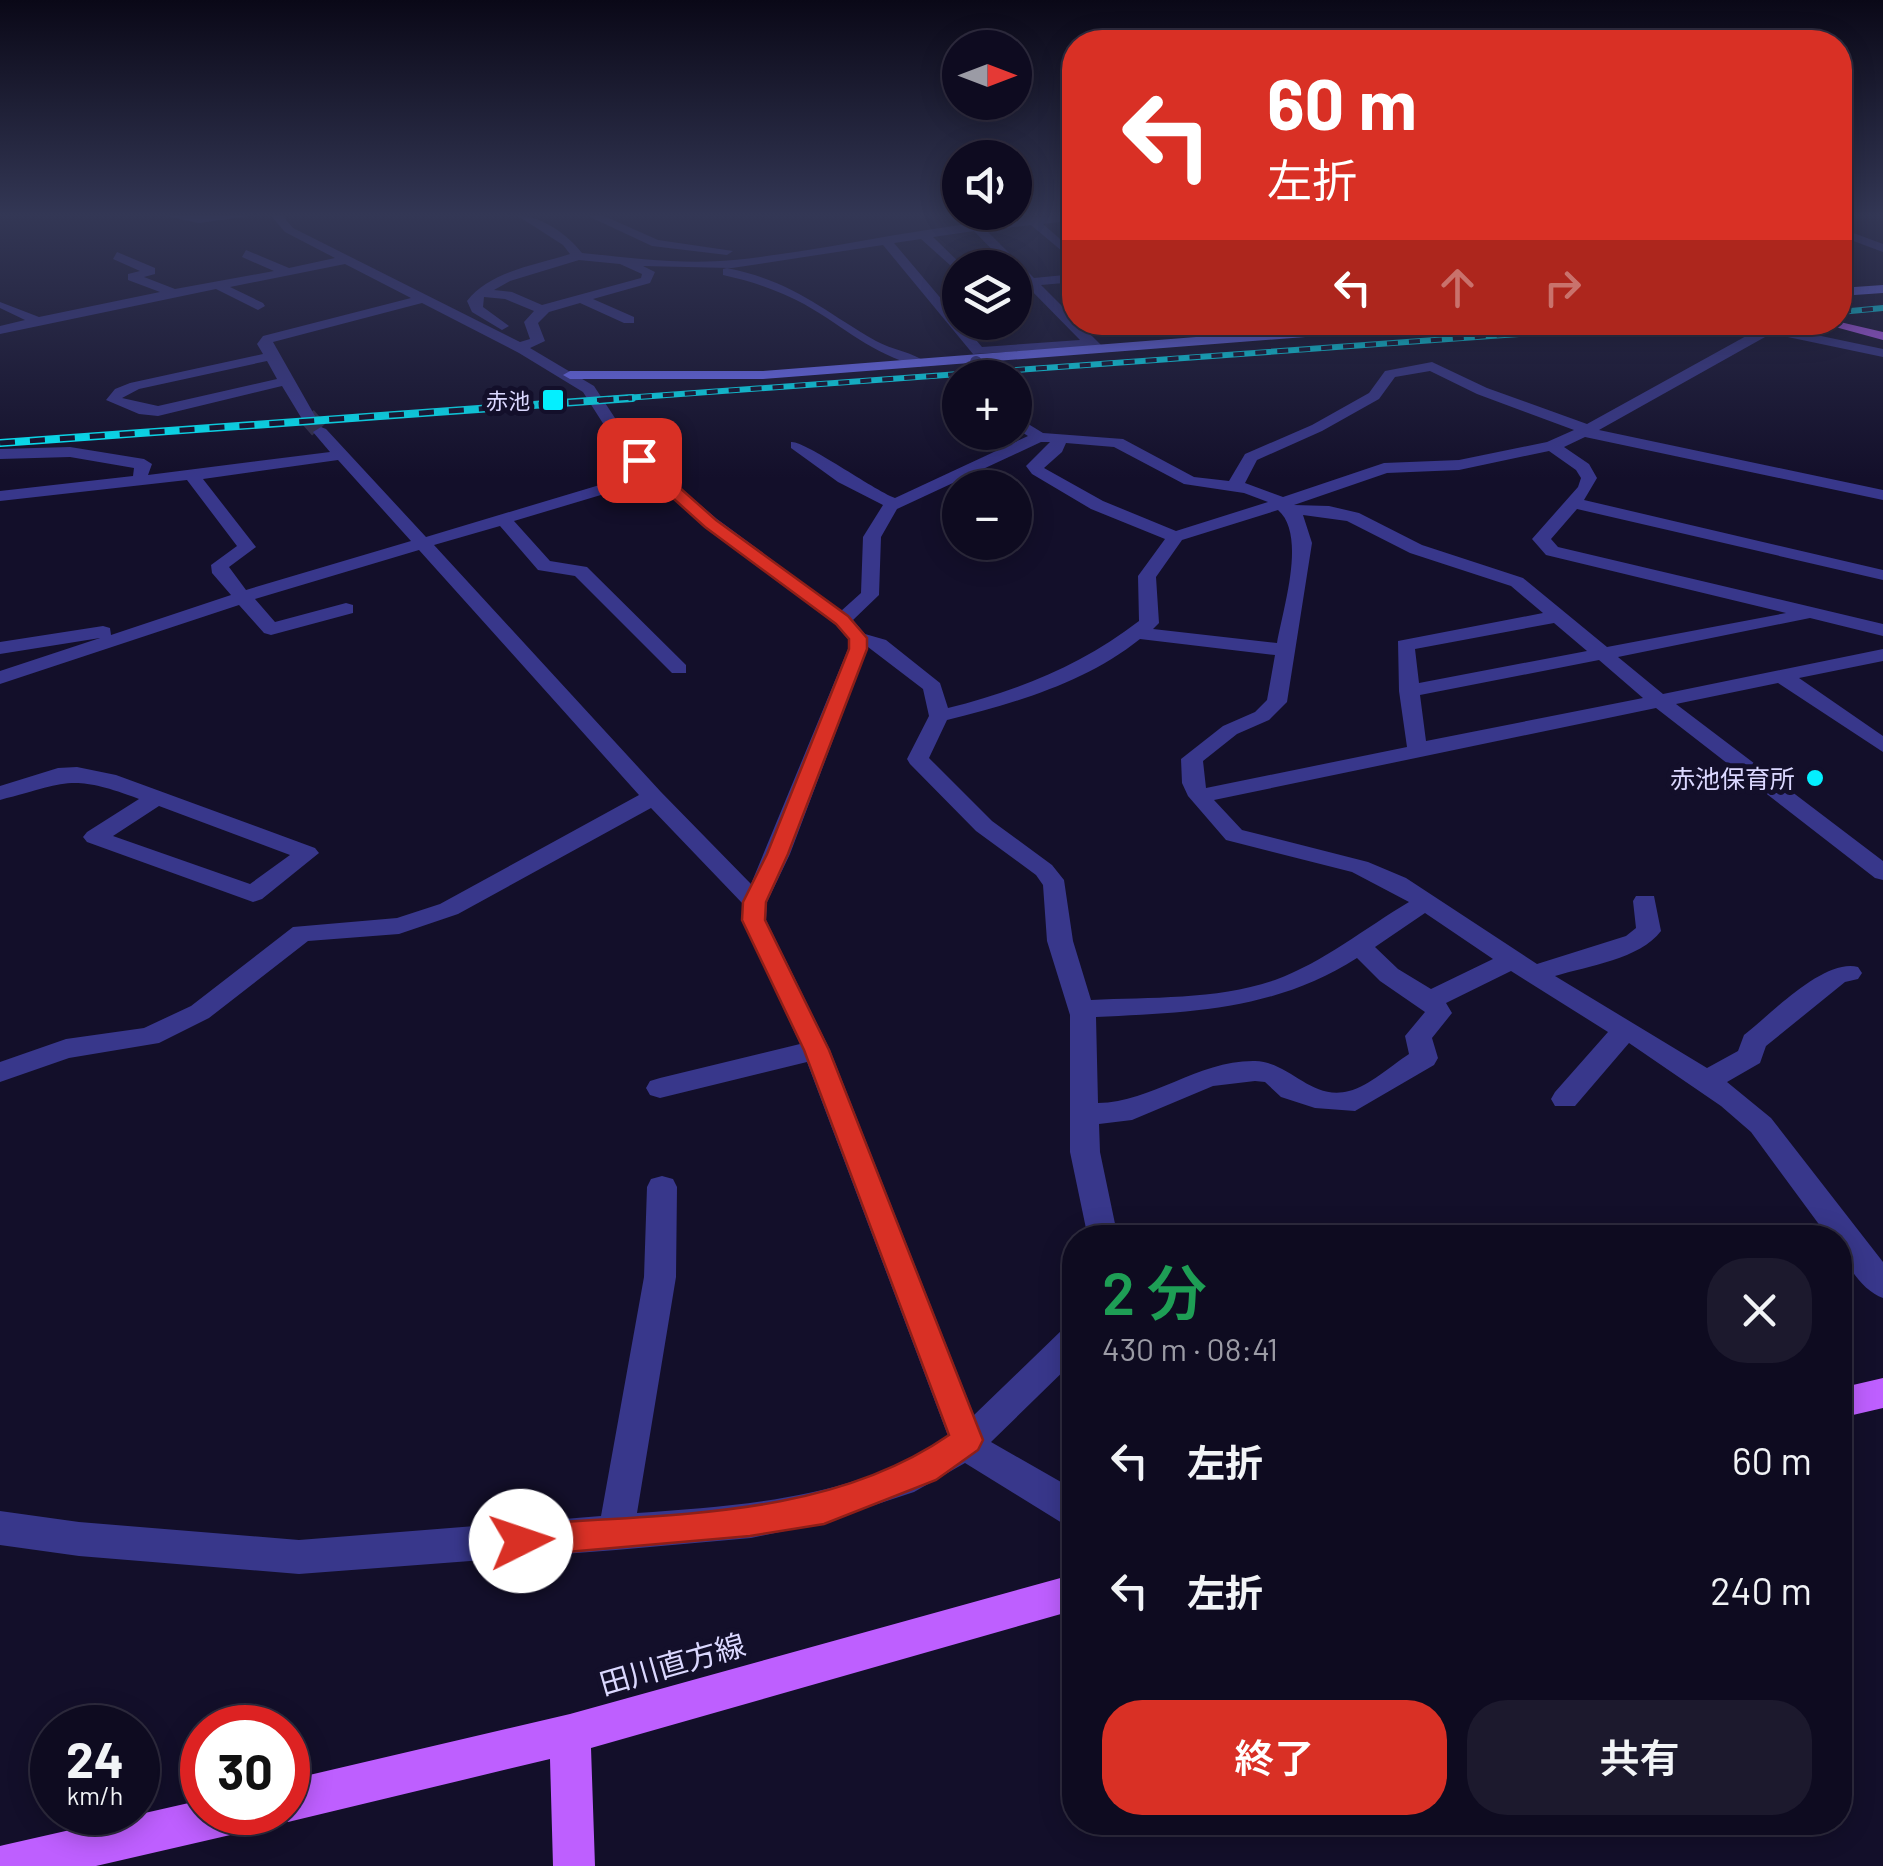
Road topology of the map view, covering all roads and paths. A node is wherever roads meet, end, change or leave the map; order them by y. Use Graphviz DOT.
graph roads {
  1 [pos="121,303"];
  2 [pos="252,303"];
  3 [pos="405,303"];
  4 [pos="429,303"];
  5 [pos="474,303"];
  6 [pos="527,303"];
  7 [pos="564,303"];
  8 [pos="591,303"];
  9 [pos="811,303"];
  10 [pos="938,303"];
  11 [pos="4,305"];
  12 [pos="258,306"];
  13 [pos="542,310"];
  14 [pos="629,320"];
  15 [pos="37,321"];
  16 [pos="1852,329"];
  17 [pos="0,330"];
  18 [pos="1083,335"];
  19 [pos="1272,335"];
  20 [pos="1758,335"];
  21 [pos="1798,335"];
  22 [pos="1883,336"];
  23 [pos="1094,346"];
  24 [pos="523,348"];
  25 [pos="1883,353"];
  26 [pos="271,356"];
  27 [pos="975,360"];
  28 [pos="942,362"];
  29 [pos="920,363"];
  30 [pos="570,375"];
  31 [pos="286,381"];
  32 [pos="308,416"];
  33 [pos="1032,431"];
  34 [pos="1587,431"];
  35 [pos="321,432"];
  36 [pos="1039,436"];
  37 [pos="1058,438"];
  38 [pos="797,445"];
  39 [pos="1552,446"];
  40 [pos="0,454"];
  41 [pos="339,456"];
  42 [pos="654,474"];
  43 [pos="194,478"];
  44 [pos="138,479"];
  45 [pos="1234,487"];
  46 [pos="1883,494"];
  47 [pos="0,496"];
  48 [pos="896,503"];
  49 [pos="1572,503"];
  50 [pos="1286,507"];
  51 [pos="503,519"];
  52 [pos="1175,537"];
  53 [pos="420,544"];
  54 [pos="1883,575"];
  55 [pos="242,598"];
  56 [pos="346,609"];
  57 [pos="1813,613"];
  58 [pos="1560,616"];
  59 [pos="842,620"];
  60 [pos="1883,630"];
  61 [pos="1137,633"];
  62 [pos="133,634"];
  63 [pos="858,638"];
  64 [pos="0,648"];
  65 [pos="1286,650"];
  66 [pos="1605,654"];
  67 [pos="1878,660"];
  68 [pos="679,669"];
  69 [pos="1782,676"];
  70 [pos="0,678"];
  71 [pos="1409,690"];
  72 [pos="1658,700"];
  73 [pos="939,716"];
  74 [pos="1883,746"];
  75 [pos="1422,750"];
  76 [pos="0,793"];
  77 [pos="1199,796"];
  78 [pos="156,798"];
  79 [pos="653,798"];
  80 [pos="1883,873"];
  81 [pos="1645,901"];
  82 [pos="754,902"];
  83 [pos="1426,902"];
  84 [pos="1358,946"];
  85 [pos="1522,967"];
  86 [pos="1849,973"];
  87 [pos="1430,1000"];
  88 [pos="1080,1009"];
  89 [pos="1625,1030"];
  90 [pos="816,1050"];
  91 [pos="0,1072"];
  92 [pos="1706,1081"];
  93 [pos="660,1088"];
  94 [pos="1565,1100"];
  95 [pos="1083,1114"];
  96 [pos="662,1187"];
  97 [pos="1101,1225"];
  98 [pos="1840,1225"];
  99 [pos="1860,1251"];
  100 [pos="1883,1286"];
  101 [pos="1062,1351"];
  102 [pos="1883,1392"];
  103 [pos="1852,1400"];
  104 [pos="967,1440"];
  105 [pos="1062,1502"];
  106 [pos="0,1528"];
  107 [pos="616,1533"];
  108 [pos="1062,1596"];
  109 [pos="570,1734"];
  110 [pos="310,1796"];
  111 [pos="180,1824"];
  112 [pos="14,1859"];
  113 [pos="574,1866"];
  1 -- 15 [label="street"];
  2 -- 12 [label="street"];
  3 -- 26 [label="street"];
  4 -- 24 [label="street"];
  5 -- 24 [label="street"];
  6 -- 13 [label="street"];
  7 -- 13 [label="street"];
  8 -- 14 [label="street"];
  9 -- 29 [label="street"];
  10 -- 23 [label="street"];
  11 -- 15 [label="street"];
  13 -- 24 [label="street"];
  15 -- 17 [label="street"];
  16 -- 22 [label="main road"];
  18 -- 23 [label="street"];
  19 -- 23 [label="street"];
  20 -- 34 [label="street"];
  21 -- 25 [label="street"];
  23 -- 27 [label="street"];
  24 -- 30 [label="street"];
  26 -- 31 [label="street"];
  26 -- 31 [label="street"];
  28 -- 29 [label="street"];
  29 -- 30 [label="street"];
  30 -- 42 [label="street"];
  31 -- 32 [label="street"];
  33 -- 36 [label="street"];
  34 -- 39 [label="street"];
  34 -- 45 [label="street"];
  34 -- 46 [label="street"];
  35 -- 41 [label="street"];
  36 -- 37 [label="street"];
  36 -- 48 [label="street"];
  37 -- 45 [label="street"];
  37 -- 52 [label="street"];
  38 -- 48 [label="street"];
  39 -- 49 [label="street"];
  39 -- 50 [label="street"];
  40 -- 44 [label="street"];
  41 -- 43 [label="street"];
  41 -- 53 [label="street"];
  42 -- 51 [label="street"];
  42 -- 59 [label="street"];
  43 -- 44 [label="street"];
  43 -- 55 [label="street"];
  44 -- 47 [label="street"];
  45 -- 50 [label="street"];
  48 -- 59 [label="street"];
  49 -- 54 [label="street"];
  49 -- 57 [label="street"];
  50 -- 52 [label="street"];
  50 -- 58 [label="street"];
  50 -- 65 [label="street"];
  51 -- 53 [label="street"];
  51 -- 68 [label="street"];
  52 -- 61 [label="street"];
  53 -- 55 [label="street"];
  53 -- 79 [label="street"];
  55 -- 56 [label="street"];
  55 -- 62 [label="street"];
  57 -- 60 [label="street"];
  57 -- 66 [label="street"];
  58 -- 66 [label="street"];
  58 -- 71 [label="street"];
  59 -- 63 [label="street"];
  61 -- 65 [label="street"];
  61 -- 73 [label="street"];
  62 -- 64 [label="street"];
  62 -- 70 [label="street"];
  63 -- 73 [label="street"];
  63 -- 82 [label="street"];
  65 -- 77 [label="street"];
  66 -- 71 [label="street"];
  66 -- 72 [label="street"];
  67 -- 69 [label="street"];
  69 -- 72 [label="street"];
  69 -- 74 [label="street"];
  71 -- 75 [label="street"];
  72 -- 75 [label="street"];
  72 -- 80 [label="street"];
  73 -- 88 [label="street"];
  75 -- 77 [label="street"];
  76 -- 78 [label="street"];
  77 -- 83 [label="street"];
  78 -- 78 [label="street"];
  79 -- 82 [label="street"];
  79 -- 91 [label="street"];
  81 -- 85 [label="street"];
  82 -- 90 [label="street"];
  83 -- 84 [label="street"];
  83 -- 85 [label="street"];
  84 -- 87 [label="street"];
  84 -- 88 [label="street"];
  85 -- 87 [label="street"];
  85 -- 89 [label="street"];
  86 -- 92 [label="street"];
  87 -- 95 [label="street"];
  88 -- 95 [label="street"];
  89 -- 92 [label="street"];
  89 -- 94 [label="street"];
  90 -- 93 [label="street"];
  90 -- 104 [label="street"];
  92 -- 98 [label="street"];
  95 -- 97 [label="street"];
  96 -- 107 [label="street"];
  99 -- 100 [label="street"];
  101 -- 104 [label="street"];
  102 -- 103 [label="main road"];
  104 -- 105 [label="street"];
  104 -- 107 [label="street"];
  106 -- 107 [label="street"];
  108 -- 109 [label="main road, 田川直方線"];
  109 -- 110 [label="main road, 田川直方線"];
  109 -- 113 [label="main road"];
  111 -- 112 [label="main road"];
}
